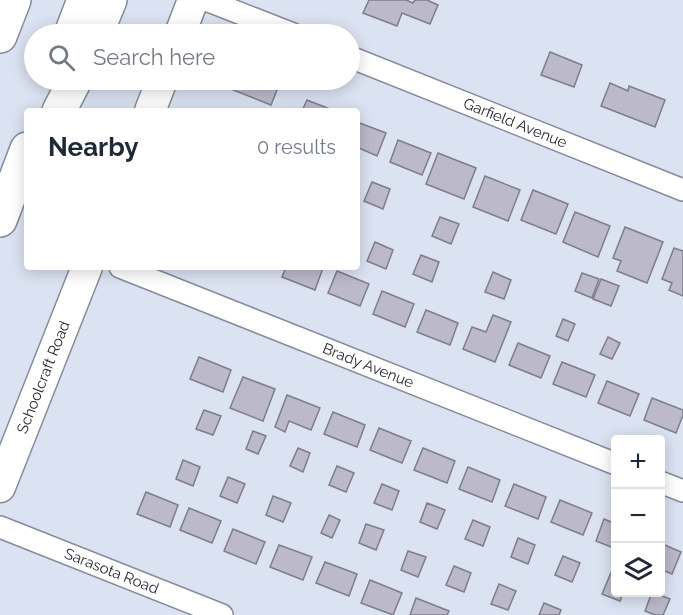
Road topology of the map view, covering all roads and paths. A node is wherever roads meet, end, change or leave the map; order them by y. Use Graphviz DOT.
graph roads {
  1 [pos="14,0"];
  2 [pos="84,0"];
  3 [pos="110,0"];
  4 [pos="193,0"];
  5 [pos="206,0"];
  6 [pos="75,24"];
  7 [pos="100,24"];
  8 [pos="184,24"];
  9 [pos="267,24"];
  10 [pos="0,36"];
  11 [pos="360,61"];
  12 [pos="50,90"];
  13 [pos="70,90"];
  14 [pos="158,90"];
  15 [pos="43,108"];
  16 [pos="61,108"];
  17 [pos="151,108"];
  18 [pos="24,157"];
  19 [pos="24,181"];
  20 [pos="683,190"];
  21 [pos="0,220"];
  22 [pos="0,229"];
  23 [pos="86,270"];
  24 [pos="128,270"];
  25 [pos="611,462"];
  26 [pos="665,484"];
  27 [pos="0,487"];
  28 [pos="683,491"];
  29 [pos="0,527"];
  30 [pos="222,615"];
  1 -- 10 [label="highway"];
  2 -- 6 [label="highway"];
  3 -- 7 [label="highway"];
  4 -- 8 [label="main road"];
  5 -- 9 [label="street"];
  11 -- 20 [label="street, Garfield Avenue"];
  12 -- 15 [label="highway"];
  13 -- 16 [label="highway"];
  14 -- 17 [label="main road"];
  18 -- 21 [label="highway"];
  19 -- 22 [label="highway"];
  23 -- 27 [label="main road, Schoolcraft Road"];
  24 -- 25 [label="street, Brady Avenue"];
  26 -- 28 [label="street"];
  29 -- 30 [label="street, Sarasota Road"];
}
